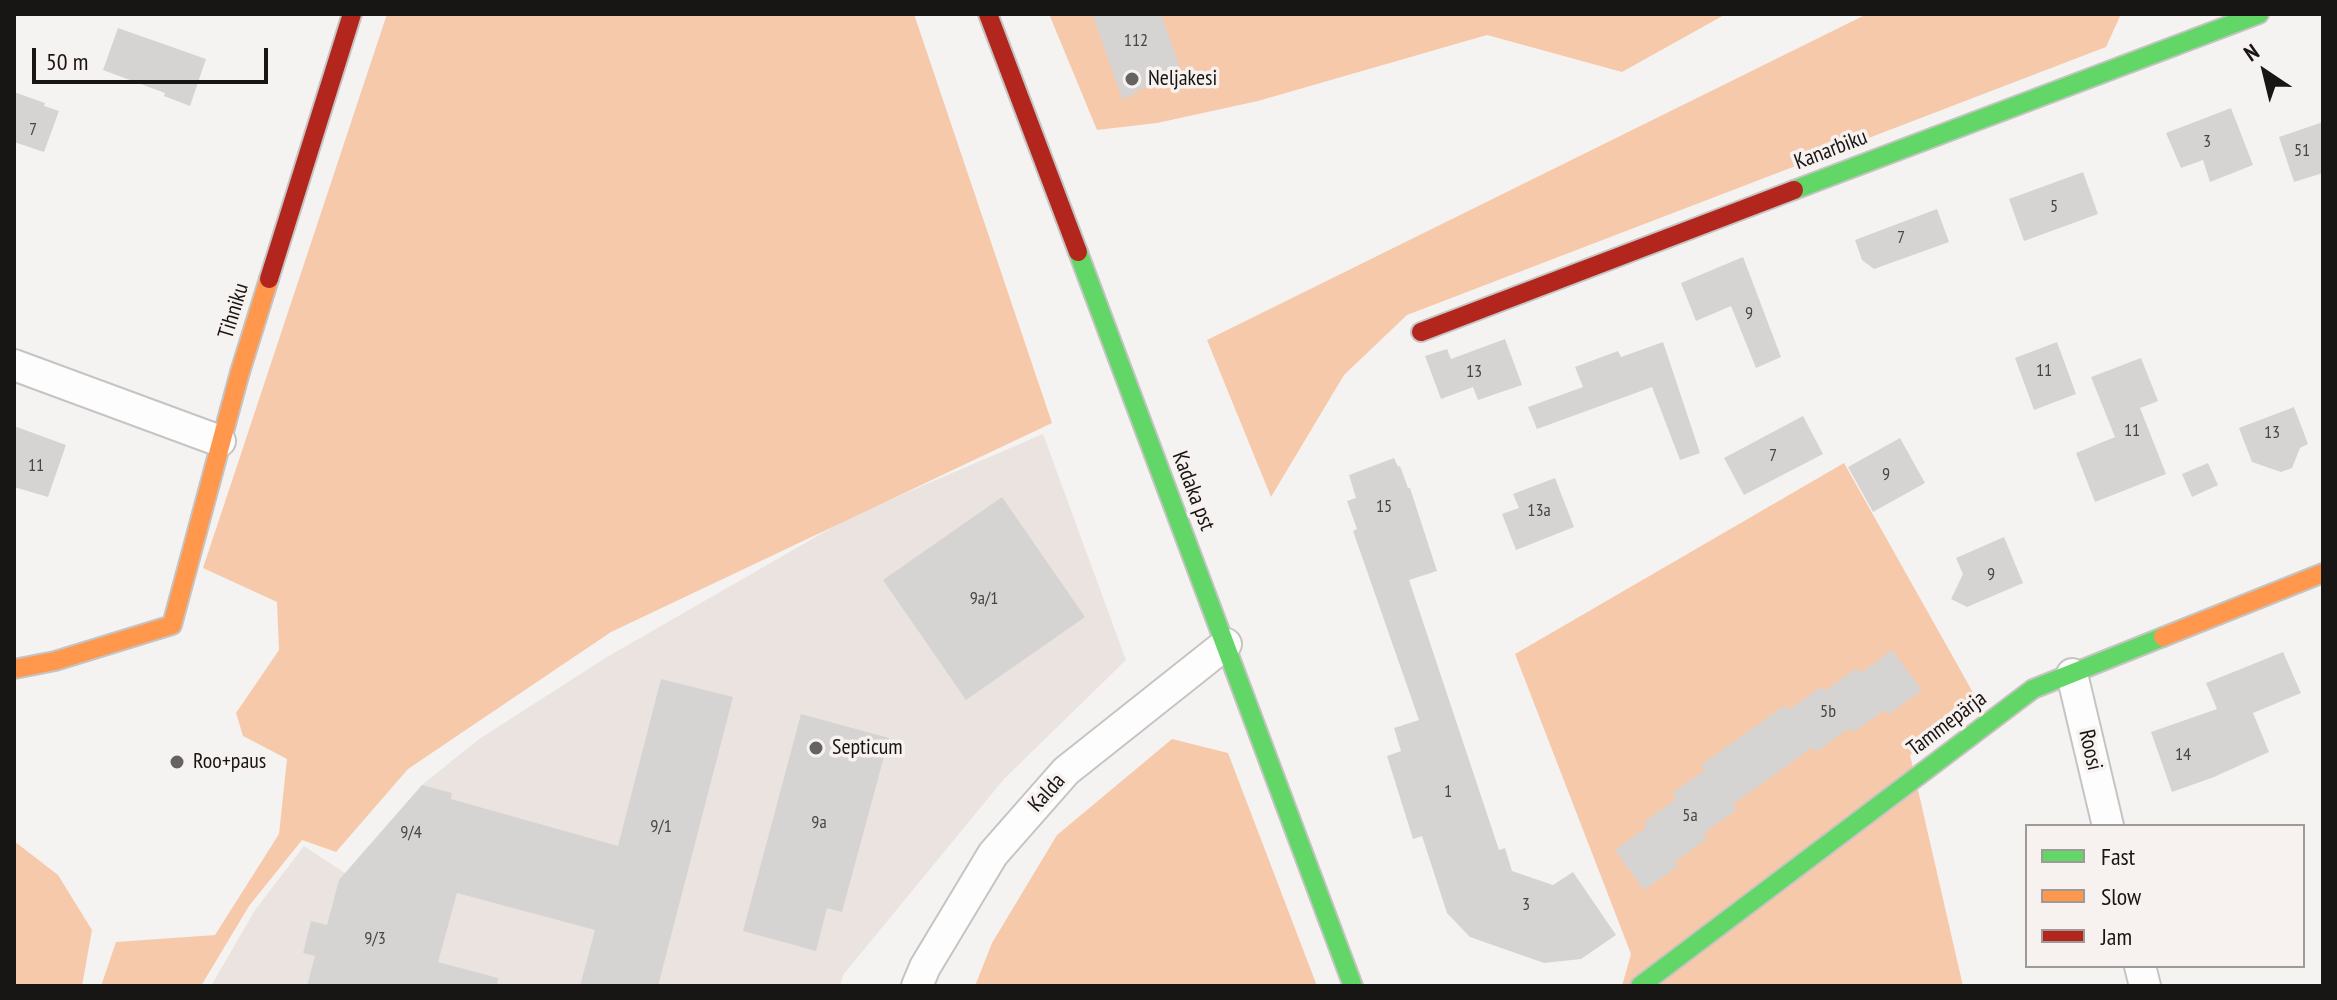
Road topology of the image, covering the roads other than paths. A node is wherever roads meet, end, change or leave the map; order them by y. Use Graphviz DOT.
graph roads {
  1 [pos="352,14"];
  2 [pos="988,14"];
  3 [pos="2259,14"];
  4 [pos="1421,332"];
  5 [pos="14,365"];
  6 [pos="220,441"];
  7 [pos="2323,573"];
  8 [pos="1226,644"];
  9 [pos="14,669"];
  10 [pos="2072,674"];
  11 [pos="2108,824"];
  12 [pos="917,986"];
  13 [pos="1353,986"];
  14 [pos="1640,986"];
  1 -- 6 [label="street, Tihniku"];
  2 -- 8 [label="street, Kadaka pst"];
  3 -- 4 [label="street, Kanarbiku"];
  5 -- 6 [label="street"];
  6 -- 9 [label="street, Tihniku"];
  7 -- 10 [label="street, Tammepärja"];
  8 -- 12 [label="street, Kalda"];
  8 -- 13 [label="street, Kadaka pst"];
  10 -- 11 [label="street, Roosi"];
  10 -- 14 [label="street, Tammepärja"];
}
